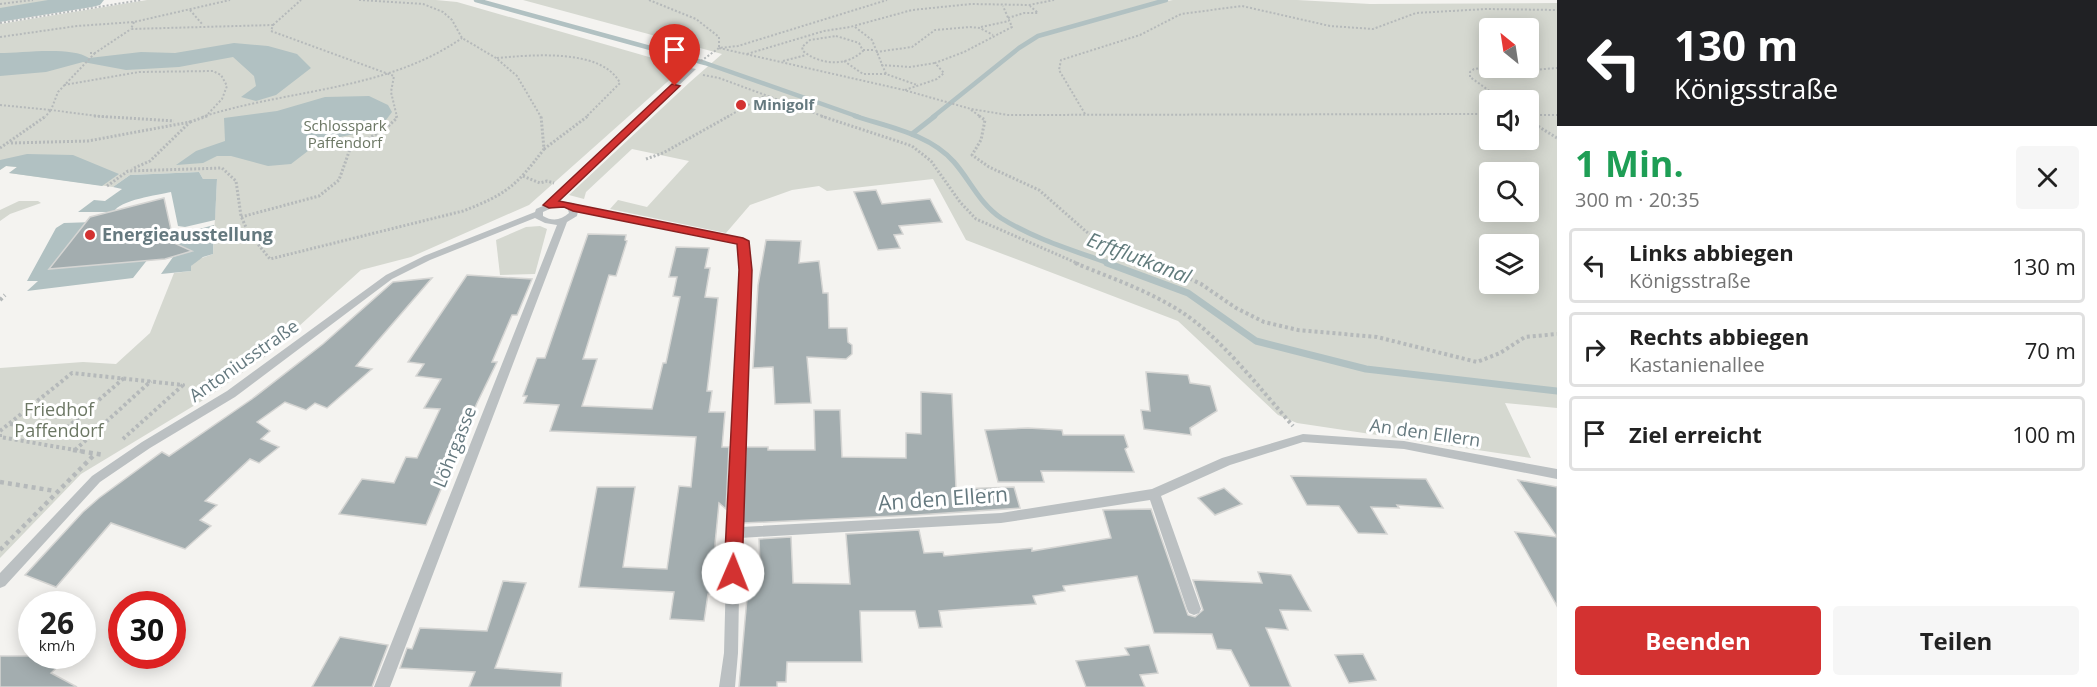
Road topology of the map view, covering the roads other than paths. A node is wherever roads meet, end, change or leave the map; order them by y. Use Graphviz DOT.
graph roads {
  1 [pos="691,71"];
  2 [pos="549,205"];
  3 [pos="573,208"];
  4 [pos="538,214"];
  5 [pos="563,221"];
  6 [pos="1557,474"];
  7 [pos="1154,494"];
  8 [pos="734,533"];
  9 [pos="0,582"];
  10 [pos="1194,609"];
  11 [pos="382,687"];
  12 [pos="727,687"];
  1 -- 2 [label="street, Antoniusstraße"];
  2 -- 3 [label="street"];
  2 -- 4 [label="street, Antoniusstraße"];
  3 -- 5 [label="street, Löhrgasse"];
  3 -- 8 [label="street"];
  4 -- 5 [label="street"];
  4 -- 9 [label="street, Antoniusstraße"];
  5 -- 11 [label="street, Löhrgasse"];
  6 -- 7 [label="street, An den Ellern"];
  7 -- 8 [label="street, An den Ellern"];
  7 -- 10 [label="street"];
  8 -- 12 [label="street"];
}
